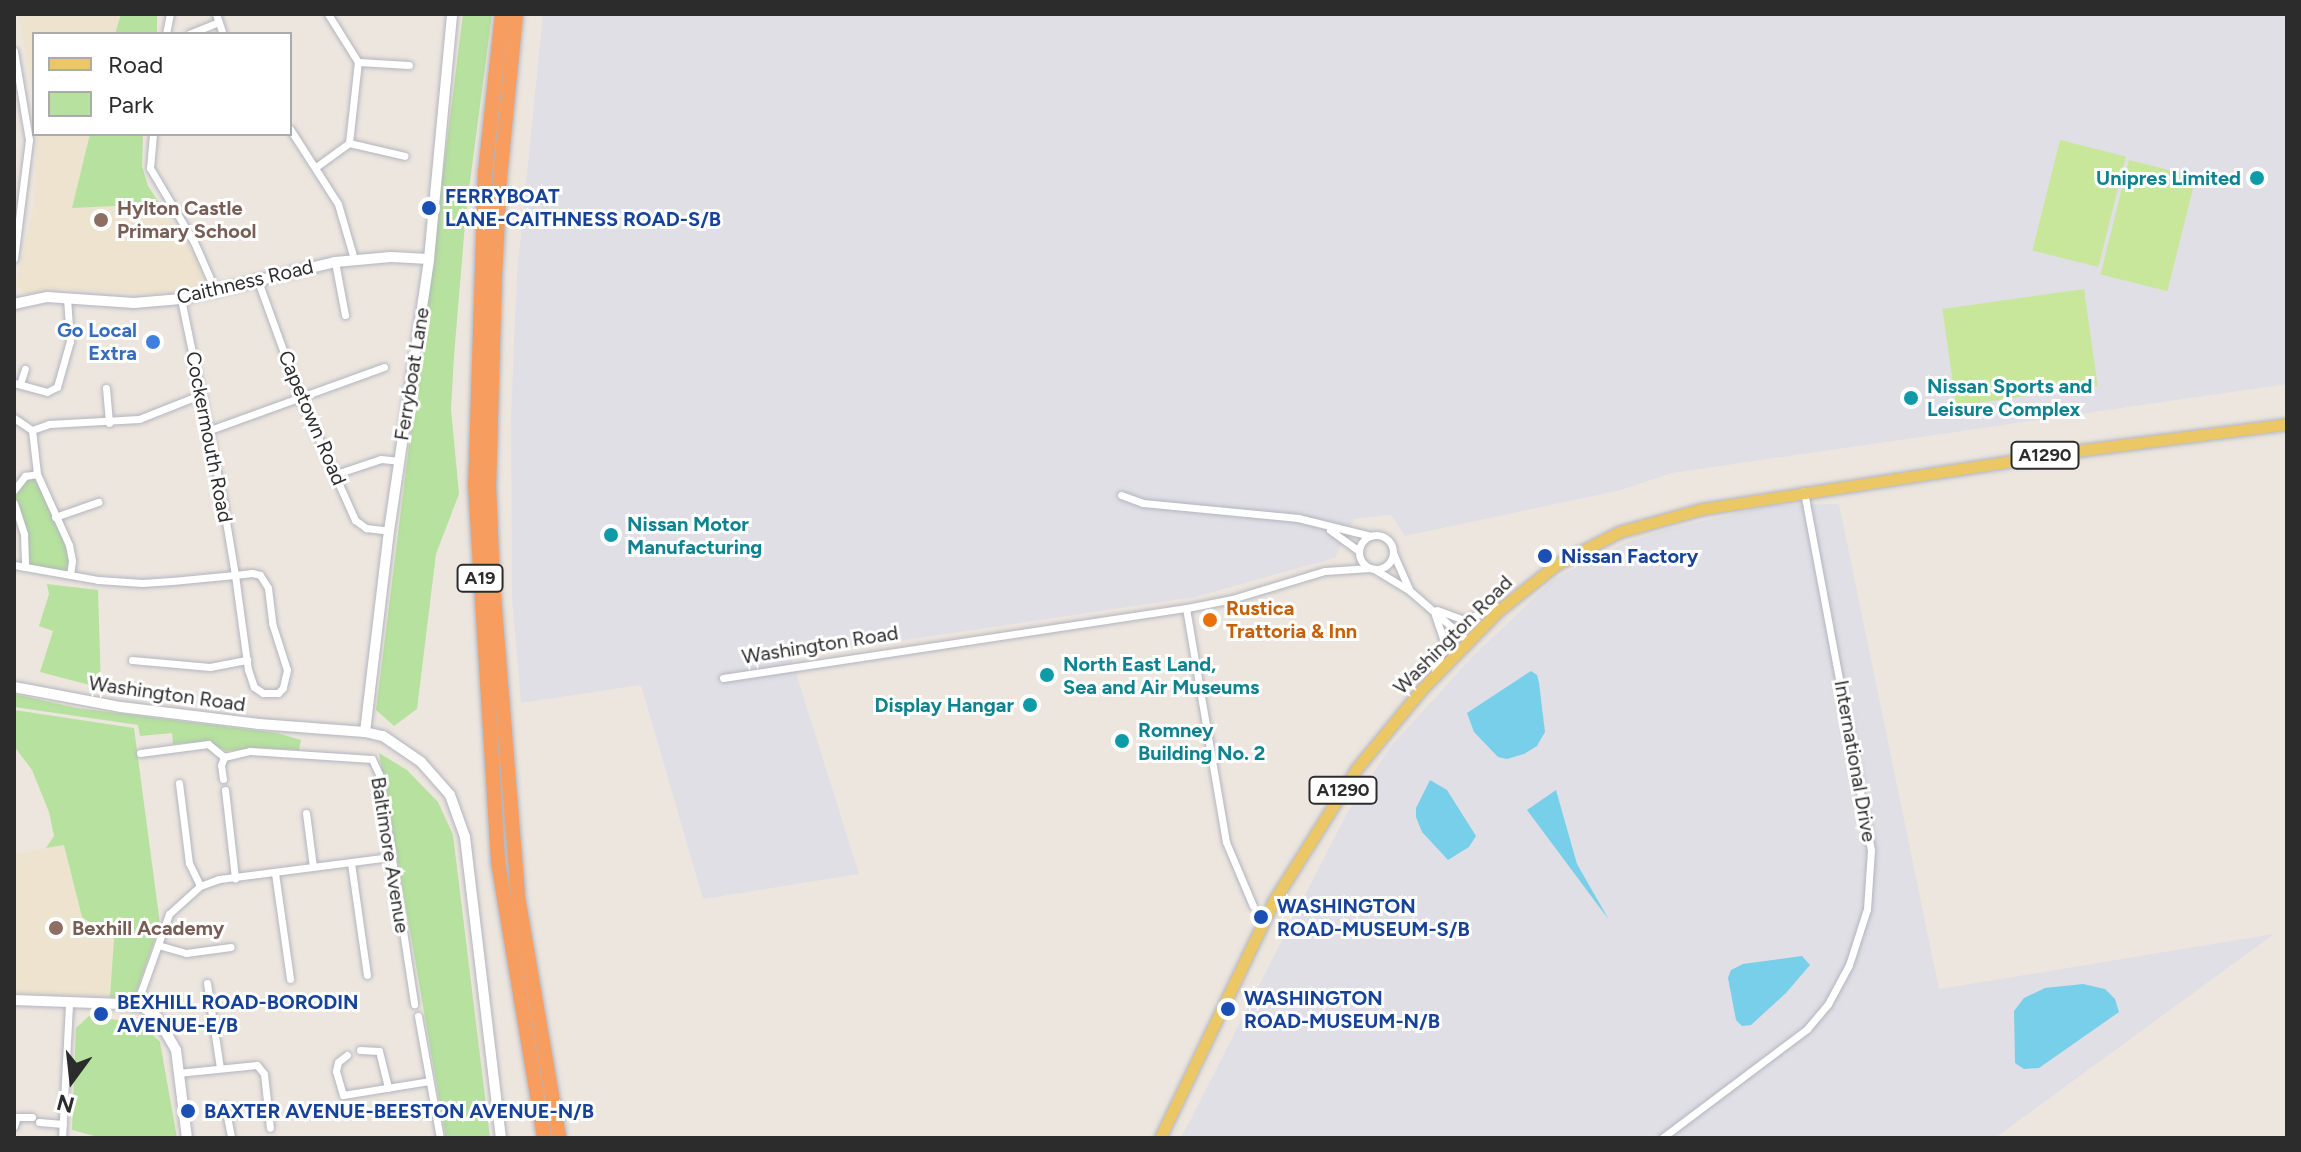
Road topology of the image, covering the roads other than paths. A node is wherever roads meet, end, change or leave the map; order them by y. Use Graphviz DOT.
graph roads {
  1 [pos="328,14"];
  2 [pos="452,14"];
  3 [pos="502,14"];
  4 [pos="516,14"];
  5 [pos="217,18"];
  6 [pos="192,32"];
  7 [pos="14,51"];
  8 [pos="358,62"];
  9 [pos="409,65"];
  10 [pos="25,114"];
  11 [pos="14,115"];
  12 [pos="292,132"];
  13 [pos="153,136"];
  14 [pos="349,143"];
  15 [pos="405,156"];
  16 [pos="316,167"];
  17 [pos="18,219"];
  18 [pos="14,258"];
  19 [pos="354,259"];
  20 [pos="429,259"];
  21 [pos="335,262"];
  22 [pos="258,281"];
  23 [pos="216,292"];
  24 [pos="67,298"];
  25 [pos="181,299"];
  26 [pos="14,304"];
  27 [pos="345,315"];
  28 [pos="384,367"];
  29 [pos="25,369"];
  30 [pos="17,384"];
  31 [pos="106,388"];
  32 [pos="202,394"];
  33 [pos="300,397"];
  34 [pos="14,418"];
  35 [pos="109,423"];
  36 [pos="2287,424"];
  37 [pos="32,430"];
  38 [pos="210,430"];
  39 [pos="399,461"];
  40 [pos="37,474"];
  41 [pos="336,474"];
  42 [pos="14,490"];
  43 [pos="1803,491"];
  44 [pos="1121,495"];
  45 [pos="98,502"];
  46 [pos="14,503"];
  47 [pos="55,517"];
  48 [pos="1322,525"];
  49 [pos="389,531"];
  50 [pos="1371,536"];
  51 [pos="1393,552"];
  52 [pos="1359,553"];
  53 [pos="14,565"];
  54 [pos="25,567"];
  55 [pos="1347,567"];
  56 [pos="1372,568"];
  57 [pos="70,575"];
  58 [pos="235,575"];
  59 [pos="1410,591"];
  60 [pos="1512,597"];
  61 [pos="1425,604"];
  62 [pos="1186,608"];
  63 [pos="1432,610"];
  64 [pos="1468,641"];
  65 [pos="132,660"];
  66 [pos="247,660"];
  67 [pos="723,678"];
  68 [pos="1428,683"];
  69 [pos="14,687"];
  70 [pos="365,732"];
  71 [pos="140,753"];
  72 [pos="224,757"];
  73 [pos="223,779"];
  74 [pos="179,783"];
  75 [pos="225,790"];
  76 [pos="306,813"];
  77 [pos="391,857"];
  78 [pos="351,863"];
  79 [pos="313,867"];
  80 [pos="275,873"];
  81 [pos="235,878"];
  82 [pos="200,886"];
  83 [pos="1253,906"];
  84 [pos="158,945"];
  85 [pos="231,947"];
  86 [pos="367,975"];
  87 [pos="290,979"];
  88 [pos="530,981"];
  89 [pos="207,983"];
  90 [pos="14,1000"];
  91 [pos="69,1003"];
  92 [pos="414,1004"];
  93 [pos="136,1006"];
  94 [pos="418,1016"];
  95 [pos="526,1040"];
  96 [pos="360,1050"];
  97 [pos="347,1055"];
  98 [pos="220,1068"];
  99 [pos="178,1073"];
  100 [pos="429,1081"];
  101 [pos="388,1088"];
  102 [pos="225,1106"];
  103 [pos="63,1124"];
  104 [pos="14,1126"];
  105 [pos="270,1128"];
  106 [pos="62,1138"];
  107 [pos="187,1138"];
  108 [pos="231,1138"];
  109 [pos="440,1138"];
  110 [pos="501,1138"];
  111 [pos="536,1138"];
  112 [pos="544,1138"];
  113 [pos="559,1138"];
  114 [pos="568,1138"];
  115 [pos="1160,1138"];
  116 [pos="1662,1138"];
  1 -- 8 [label="street"];
  2 -- 20 [label="street, Ferryboat Lane"];
  3 -- 95 [label="highway, A19"];
  4 -- 88 [label="highway, A19"];
  5 -- 6 [label="street"];
  7 -- 10 [label="street"];
  8 -- 9 [label="street"];
  8 -- 14 [label="street"];
  10 -- 11 [label="street"];
  10 -- 17 [label="street"];
  12 -- 16 [label="street"];
  13 -- 23 [label="street"];
  14 -- 15 [label="street"];
  14 -- 16 [label="street"];
  16 -- 19 [label="street"];
  17 -- 18 [label="street"];
  19 -- 20 [label="street, Caithness Road"];
  19 -- 21 [label="street, Caithness Road"];
  20 -- 39 [label="street, Ferryboat Lane"];
  21 -- 22 [label="street, Caithness Road"];
  21 -- 27 [label="street"];
  22 -- 23 [label="street, Caithness Road"];
  22 -- 33 [label="street, Capetown Road"];
  23 -- 25 [label="street, Caithness Road"];
  24 -- 25 [label="street, Caithness Road"];
  24 -- 26 [label="street, Caithness Road"];
  24 -- 30 [label="street"];
  25 -- 32 [label="street, Cockermouth Road"];
  28 -- 33 [label="street"];
  29 -- 30 [label="street"];
  31 -- 35 [label="street"];
  32 -- 35 [label="street"];
  32 -- 38 [label="street, Cockermouth Road"];
  33 -- 38 [label="street"];
  33 -- 41 [label="street, Capetown Road"];
  34 -- 37 [label="street"];
  35 -- 37 [label="street"];
  36 -- 43 [label="main road, Washington Road / A1290"];
  37 -- 40 [label="street"];
  38 -- 58 [label="street, Cockermouth Road"];
  39 -- 41 [label="street"];
  39 -- 49 [label="street, Ferryboat Lane"];
  40 -- 42 [label="street"];
  40 -- 47 [label="street"];
  41 -- 49 [label="street, Capetown Road"];
  43 -- 60 [label="main road, Washington Road / A1290"];
  43 -- 116 [label="street, International Drive"];
  44 -- 48 [label="street"];
  45 -- 47 [label="street"];
  46 -- 54 [label="street"];
  47 -- 57 [label="street"];
  48 -- 50 [label="street"];
  48 -- 52 [label="street"];
  49 -- 70 [label="street, Ferryboat Lane"];
  50 -- 51 [label="street"];
  50 -- 52 [label="street"];
  51 -- 56 [label="street"];
  51 -- 59 [label="street"];
  52 -- 55 [label="street"];
  52 -- 56 [label="street"];
  53 -- 54 [label="street"];
  54 -- 57 [label="street"];
  55 -- 56 [label="street, Washington Road"];
  55 -- 62 [label="street, Washington Road"];
  56 -- 59 [label="street"];
  57 -- 58 [label="street"];
  58 -- 66 [label="street, Cockermouth Road"];
  58 -- 66 [label="street, Cockermouth Road"];
  59 -- 61 [label="street"];
  60 -- 61 [label="street"];
  60 -- 64 [label="main road, Washington Road / A1290"];
  61 -- 63 [label="street"];
  62 -- 67 [label="street, Washington Road"];
  62 -- 83 [label="street"];
  63 -- 64 [label="street"];
  63 -- 68 [label="street"];
  64 -- 68 [label="main road, Washington Road / A1290"];
  65 -- 66 [label="street"];
  68 -- 115 [label="main road, Washington Road / A1290"];
  69 -- 70 [label="street, Washington Road"];
  70 -- 110 [label="street"];
  71 -- 72 [label="street"];
  72 -- 73 [label="street"];
  72 -- 77 [label="street, Baltimore Avenue"];
  74 -- 82 [label="street"];
  75 -- 81 [label="street"];
  76 -- 79 [label="street"];
  77 -- 78 [label="street"];
  77 -- 92 [label="street, Baltimore Avenue"];
  78 -- 79 [label="street"];
  78 -- 86 [label="street"];
  79 -- 80 [label="street"];
  80 -- 81 [label="street"];
  80 -- 87 [label="street"];
  81 -- 82 [label="street"];
  82 -- 84 [label="street"];
  84 -- 85 [label="street"];
  84 -- 93 [label="street"];
  88 -- 113 [label="highway, A19"];
  88 -- 114 [label="highway"];
  89 -- 98 [label="street"];
  90 -- 91 [label="street"];
  91 -- 93 [label="street"];
  91 -- 103 [label="street"];
  93 -- 99 [label="street"];
  94 -- 100 [label="street"];
  95 -- 111 [label="highway"];
  95 -- 112 [label="highway, A19"];
  96 -- 101 [label="street"];
  97 -- 101 [label="street"];
  98 -- 99 [label="street"];
  98 -- 105 [label="street"];
  99 -- 107 [label="street"];
  100 -- 101 [label="street"];
  100 -- 109 [label="street"];
  102 -- 108 [label="street"];
  103 -- 104 [label="street"];
  103 -- 106 [label="street"];
}
